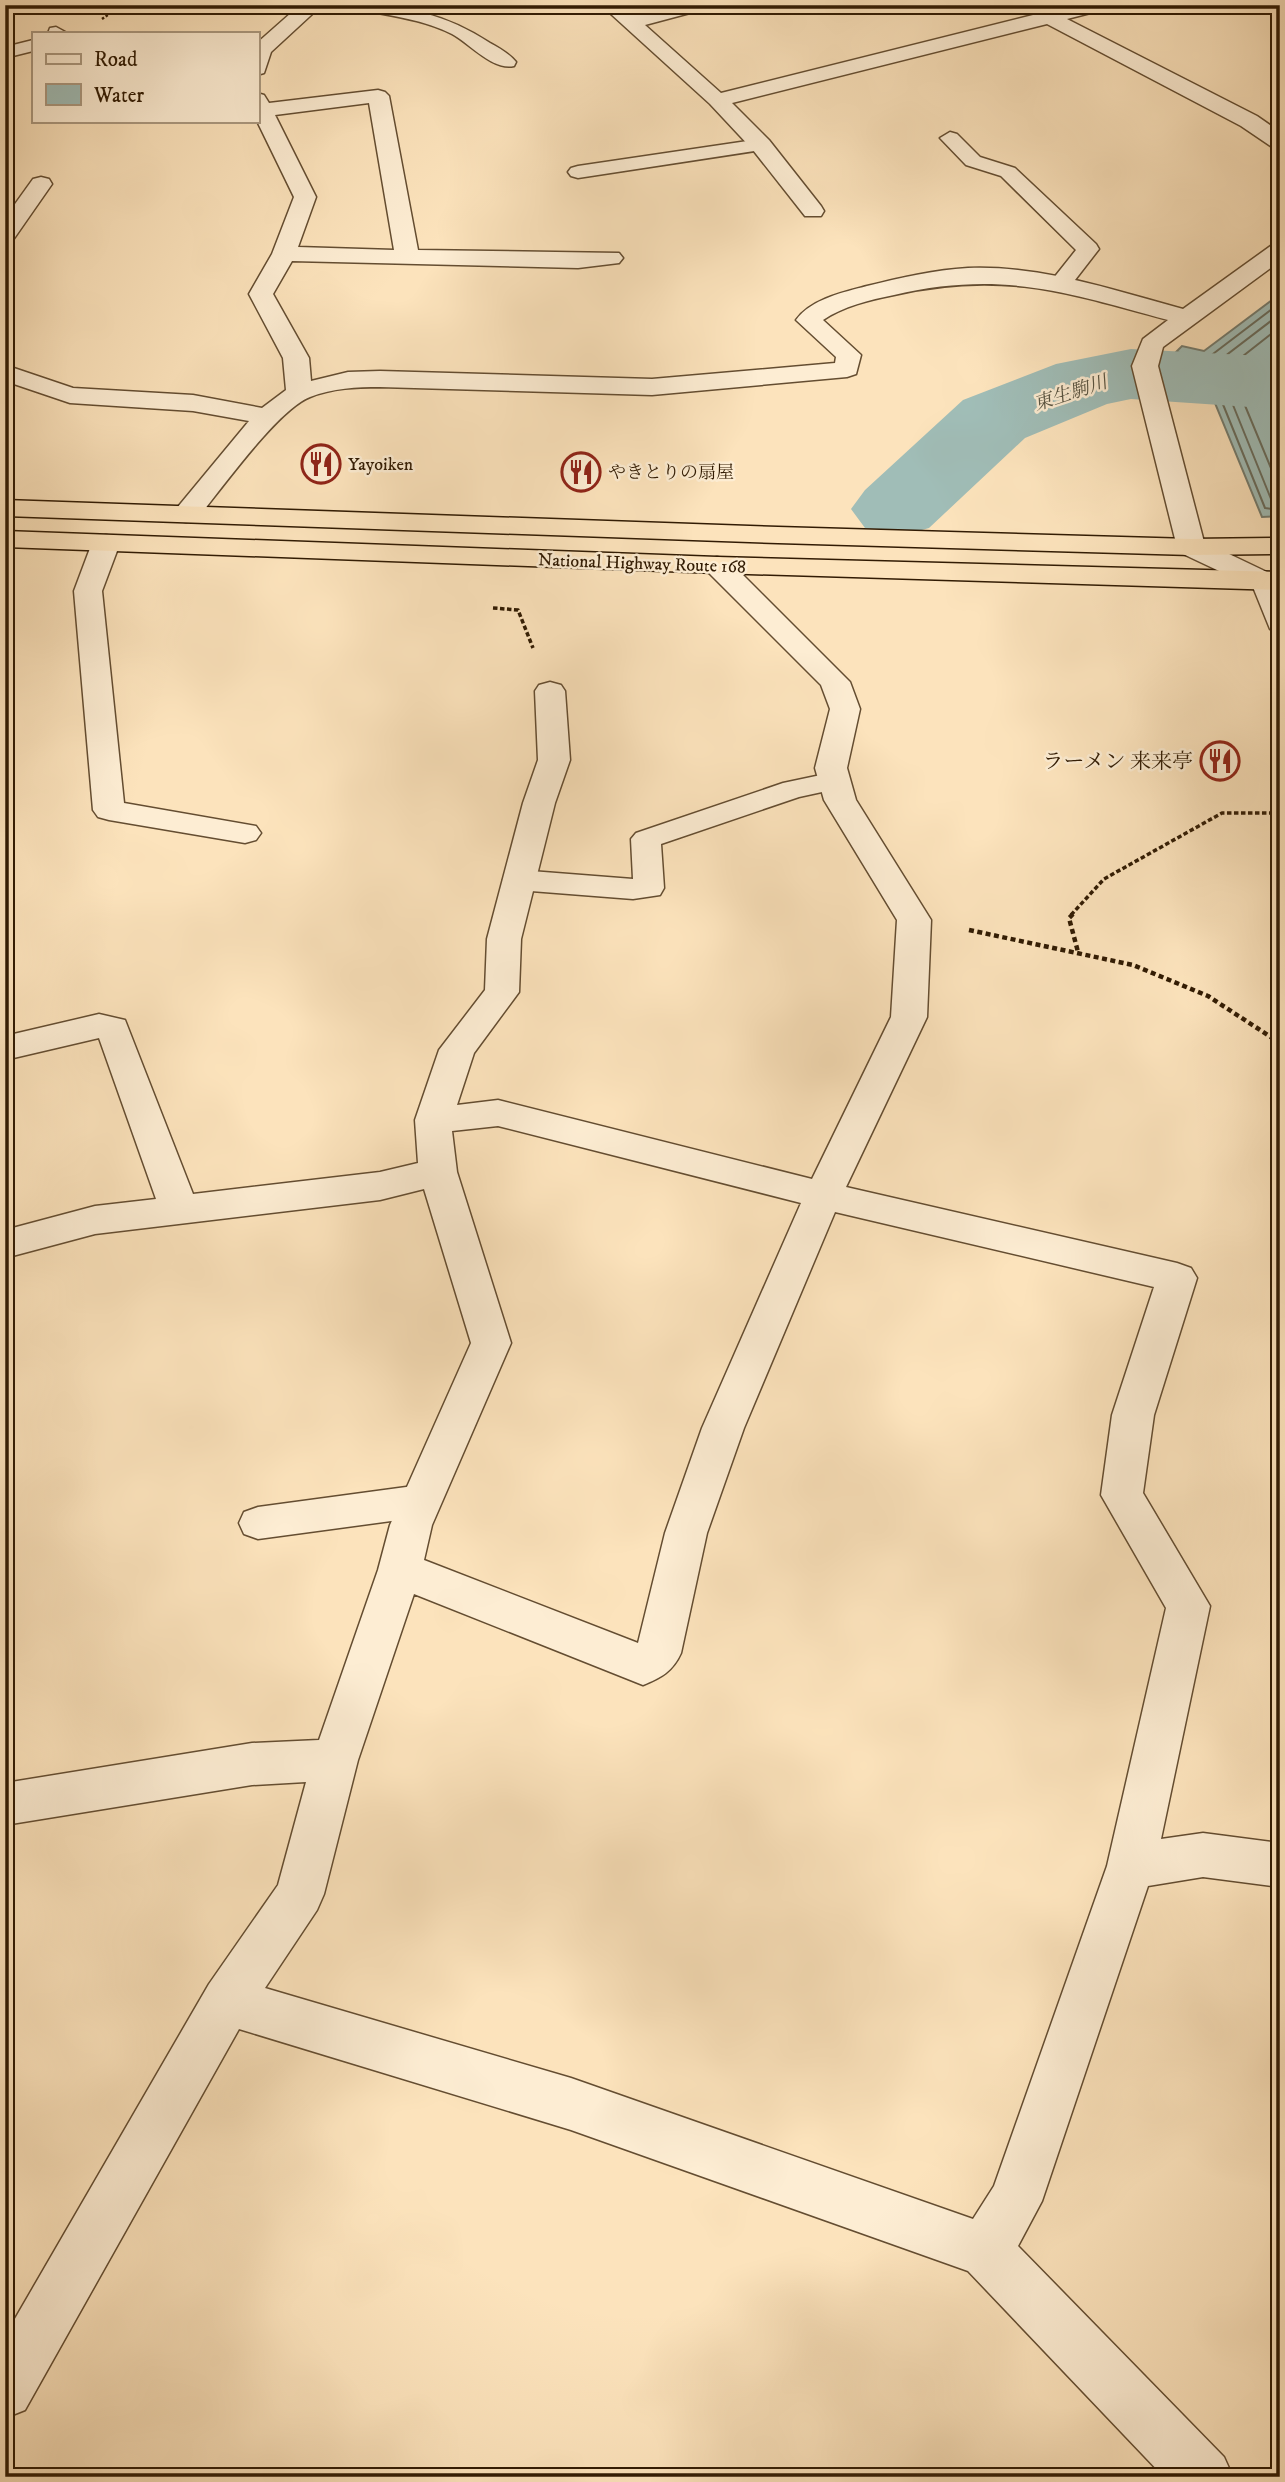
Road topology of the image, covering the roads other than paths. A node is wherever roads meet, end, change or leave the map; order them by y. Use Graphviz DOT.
graph roads {
  1 [pos="312,5"];
  2 [pos="362,5"];
  3 [pos="611,5"];
  4 [pos="698,5"];
  5 [pos="1027,5"];
  6 [pos="1099,5"];
  7 [pos="1051,18"];
  8 [pos="632,22"];
  9 [pos="32,46"];
  10 [pos="5,53"];
  11 [pos="259,59"];
  12 [pos="507,62"];
  13 [pos="717,100"];
  14 [pos="260,105"];
  15 [pos="950,138"];
  16 [pos="1279,140"];
  17 [pos="761,145"];
  18 [pos="578,172"];
  19 [pos="41,184"];
  20 [pos="813,211"];
  21 [pos="5,235"];
  22 [pos="1280,250"];
  23 [pos="284,254"];
  24 [pos="407,255"];
  25 [pos="611,258"];
  26 [pos="1060,284"];
  27 [pos="1187,318"];
  28 [pos="5,373"];
  29 [pos="299,392"];
  30 [pos="267,417"];
  31 [pos="5,508"];
  32 [pos="186,514"];
  33 [pos="5,539"];
  34 [pos="106,543"];
  35 [pos="1280,546"];
  36 [pos="1191,547"];
  37 [pos="717,565"];
  38 [pos="1272,581"];
  39 [pos="1280,622"];
  40 [pos="550,691"];
  41 [pos="835,781"];
  42 [pos="245,834"];
  43 [pos="518,880"];
  44 [pos="5,1048"];
  45 [pos="433,1120"];
  46 [pos="438,1172"];
  47 [pos="823,1195"];
  48 [pos="179,1209"];
  49 [pos="5,1244"];
  50 [pos="421,1501"];
  51 [pos="258,1523"];
  52 [pos="400,1570"];
  53 [pos="335,1760"];
  54 [pos="5,1804"];
  55 [pos="1280,1865"];
  56 [pos="1131,1866"];
  57 [pos="227,2001"];
  58 [pos="985,2250"];
  59 [pos="5,2390"];
  60 [pos="1204,2477"];
  1 -- 11 [label="street"];
  2 -- 12 [label="lane"];
  3 -- 8 [label="street"];
  4 -- 8 [label="street"];
  5 -- 7 [label="street"];
  6 -- 7 [label="street"];
  7 -- 13 [label="street"];
  7 -- 16 [label="street"];
  8 -- 13 [label="street"];
  9 -- 10 [label="lane"];
  13 -- 17 [label="street"];
  14 -- 23 [label="street"];
  14 -- 24 [label="street"];
  15 -- 26 [label="lane"];
  17 -- 18 [label="lane"];
  17 -- 20 [label="street"];
  19 -- 21 [label="street"];
  22 -- 27 [label="street"];
  23 -- 24 [label="street"];
  23 -- 29 [label="street"];
  24 -- 25 [label="street"];
  26 -- 27 [label="street"];
  26 -- 29 [label="street"];
  27 -- 36 [label="street"];
  28 -- 30 [label="street"];
  29 -- 30 [label="street"];
  30 -- 32 [label="street"];
  31 -- 32 [label="highway, National Highway Route 168"];
  32 -- 36 [label="highway, National Highway Route 168"];
  33 -- 34 [label="highway, National Highway Route 168"];
  34 -- 37 [label="highway, National Highway Route 168"];
  34 -- 42 [label="street"];
  35 -- 36 [label="highway, National Highway Route 168"];
  36 -- 38 [label="street"];
  37 -- 38 [label="highway, National Highway Route 168"];
  37 -- 41 [label="street"];
  38 -- 39 [label="street"];
  40 -- 43 [label="street"];
  41 -- 43 [label="lane"];
  41 -- 47 [label="street"];
  43 -- 45 [label="street"];
  44 -- 48 [label="street"];
  45 -- 46 [label="street"];
  45 -- 47 [label="street"];
  46 -- 48 [label="street"];
  46 -- 50 [label="street"];
  47 -- 52 [label="street"];
  47 -- 56 [label="street"];
  48 -- 49 [label="street"];
  50 -- 51 [label="lane"];
  50 -- 52 [label="street"];
  52 -- 53 [label="street"];
  53 -- 54 [label="street"];
  53 -- 57 [label="street"];
  55 -- 56 [label="street"];
  56 -- 58 [label="street"];
  57 -- 58 [label="street"];
  57 -- 59 [label="street"];
  58 -- 60 [label="street"];
}
